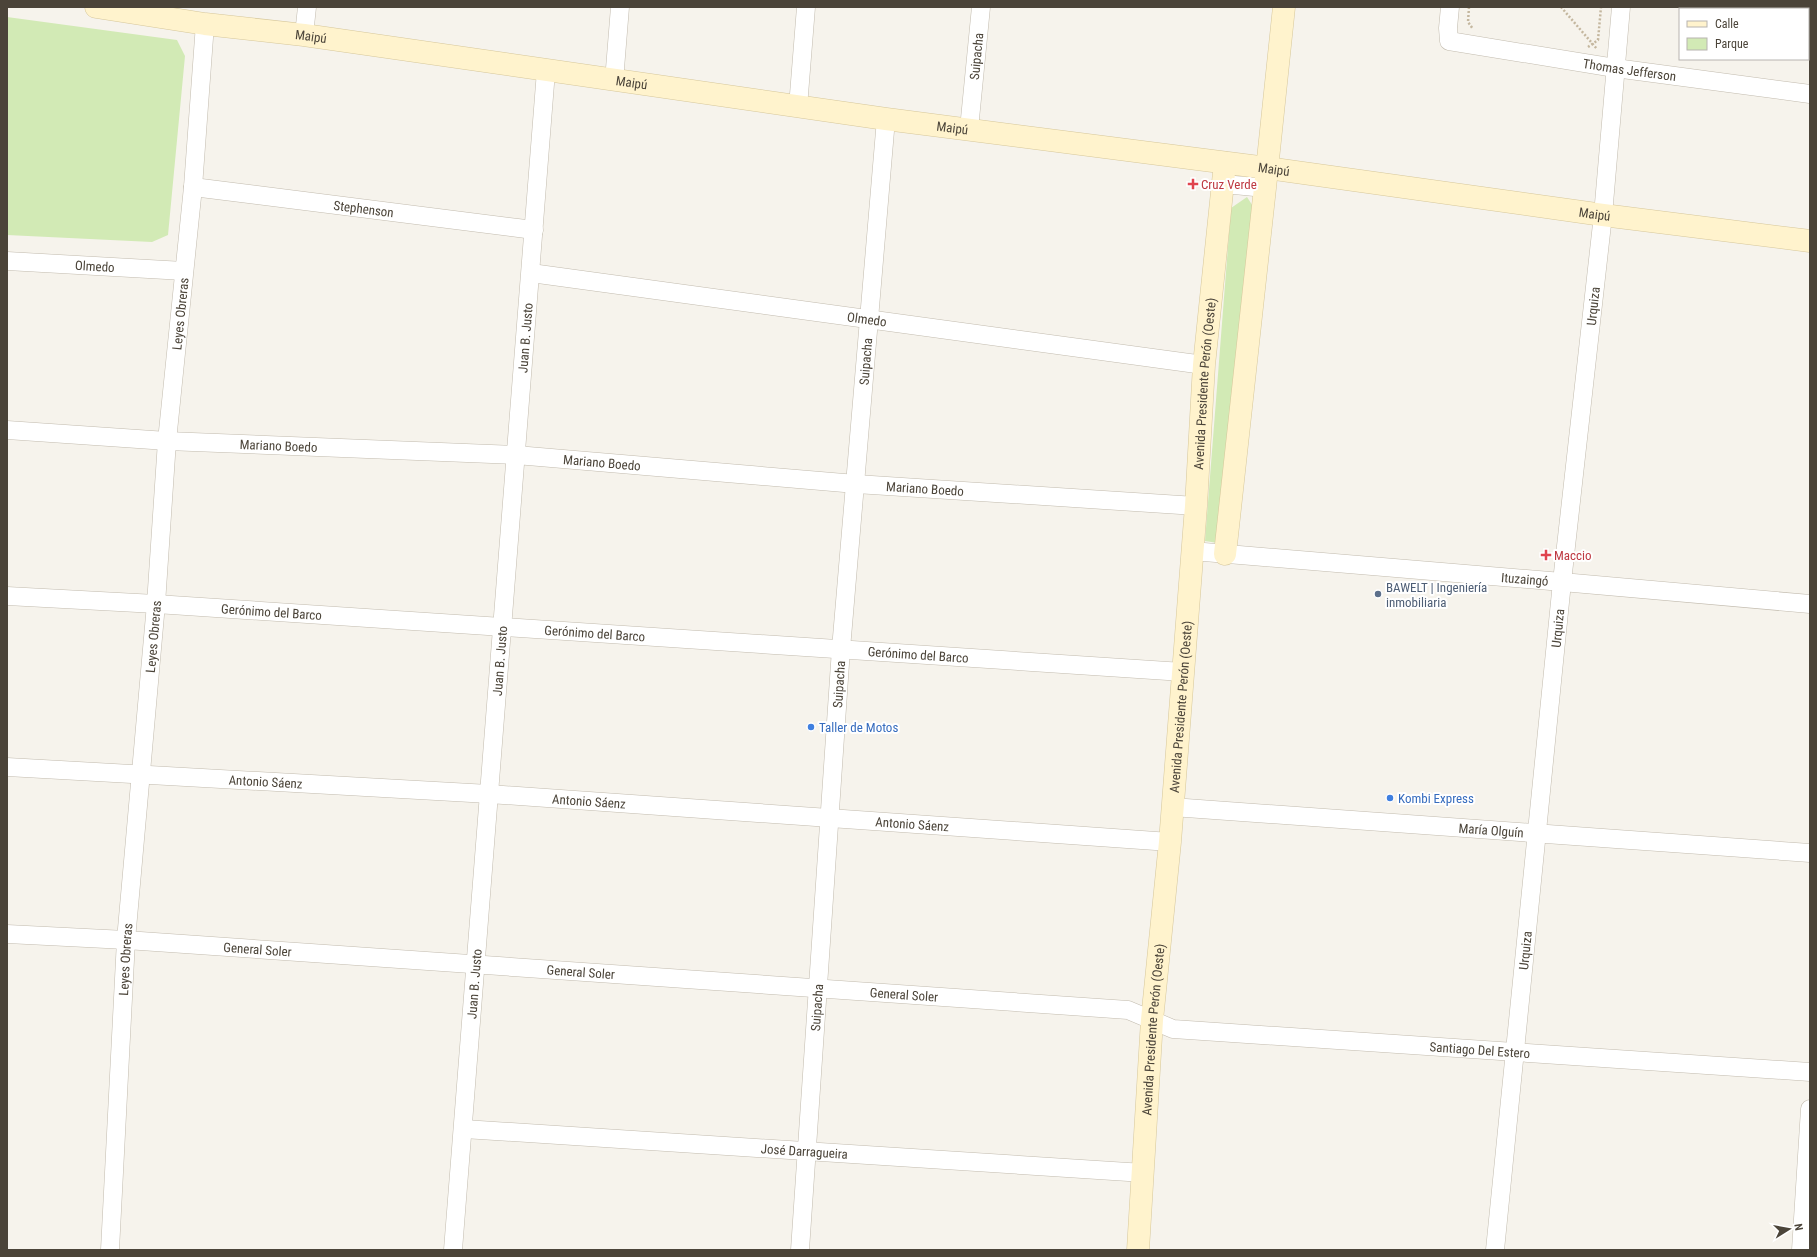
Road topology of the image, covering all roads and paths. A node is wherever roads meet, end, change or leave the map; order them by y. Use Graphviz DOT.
graph roads {
  1 [pos="96,7"];
  2 [pos="307,7"];
  3 [pos="620,7"];
  4 [pos="806,7"];
  5 [pos="981,7"];
  6 [pos="1284,7"];
  7 [pos="1450,7"];
  8 [pos="1469,7"];
  9 [pos="1560,7"];
  10 [pos="1601,7"];
  11 [pos="1621,7"];
  12 [pos="206,24"];
  13 [pos="1476,34"];
  14 [pos="304,35"];
  15 [pos="1593,44"];
  16 [pos="1581,46"];
  17 [pos="1615,68"];
  18 [pos="546,71"];
  19 [pos="614,81"];
  20 [pos="1810,94"];
  21 [pos="798,107"];
  22 [pos="886,120"];
  23 [pos="969,129"];
  24 [pos="1225,173"];
  25 [pos="1266,178"];
  26 [pos="193,187"];
  27 [pos="1603,215"];
  28 [pos="534,230"];
  29 [pos="1810,241"];
  30 [pos="7,261"];
  31 [pos="184,271"];
  32 [pos="530,273"];
  33 [pos="869,320"];
  34 [pos="1204,365"];
  35 [pos="7,430"];
  36 [pos="167,441"];
  37 [pos="516,455"];
  38 [pos="856,484"];
  39 [pos="1196,506"];
  40 [pos="1192,551"];
  41 [pos="1225,554"];
  42 [pos="1562,582"];
  43 [pos="7,596"];
  44 [pos="156,604"];
  45 [pos="1810,604"];
  46 [pos="502,626"];
  47 [pos="841,650"];
  48 [pos="1183,672"];
  49 [pos="7,768"];
  50 [pos="140,775"];
  51 [pos="489,794"];
  52 [pos="1172,807"];
  53 [pos="829,819"];
  54 [pos="1537,832"];
  55 [pos="1170,842"];
  56 [pos="1810,853"];
  57 [pos="7,934"];
  58 [pos="126,940"];
  59 [pos="475,964"];
  60 [pos="817,988"];
  61 [pos="1152,1020"];
  62 [pos="1516,1051"];
  63 [pos="1810,1072"];
  64 [pos="1810,1109"];
  65 [pos="464,1129"];
  66 [pos="806,1152"];
  67 [pos="1144,1174"];
  68 [pos="110,1250"];
  69 [pos="453,1250"];
  70 [pos="800,1250"];
  71 [pos="1138,1250"];
  72 [pos="1495,1250"];
  73 [pos="1801,1250"];
  1 -- 12 [label="main road, Maipú"];
  2 -- 14 [label="street"];
  3 -- 19 [label="street"];
  4 -- 21 [label="street"];
  5 -- 23 [label="street, Suipacha"];
  6 -- 25 [label="main road"];
  7 -- 17 [label="street, Thomas Jefferson"];
  8 -- 13 [label="path"];
  9 -- 15 [label="path"];
  10 -- 15 [label="path"];
  11 -- 17 [label="street, Urquiza"];
  12 -- 14 [label="main road, Maipú"];
  12 -- 26 [label="street, Leyes Obreras"];
  14 -- 18 [label="main road, Maipú"];
  15 -- 16 [label="path"];
  15 -- 17 [label="path"];
  17 -- 20 [label="street, Thomas Jefferson"];
  17 -- 27 [label="street, Urquiza"];
  18 -- 19 [label="main road, Maipú"];
  18 -- 28 [label="street, Juan B. Justo"];
  19 -- 21 [label="main road, Maipú"];
  21 -- 22 [label="main road, Maipú"];
  22 -- 23 [label="main road, Maipú"];
  22 -- 33 [label="street, Suipacha"];
  23 -- 24 [label="main road, Maipú"];
  24 -- 25 [label="main road, Maipú"];
  24 -- 34 [label="main road, Avenida Presidente Perón (Oeste)"];
  25 -- 27 [label="main road, Maipú"];
  25 -- 41 [label="main road"];
  26 -- 28 [label="street, Stephenson"];
  26 -- 31 [label="street, Leyes Obreras"];
  27 -- 29 [label="main road, Maipú"];
  27 -- 42 [label="street, Urquiza"];
  28 -- 32 [label="street, Juan B. Justo"];
  30 -- 31 [label="street, Olmedo"];
  31 -- 36 [label="street, Leyes Obreras"];
  32 -- 33 [label="street, Olmedo"];
  32 -- 37 [label="street, Juan B. Justo"];
  33 -- 34 [label="street, Olmedo"];
  33 -- 38 [label="street, Suipacha"];
  34 -- 39 [label="main road, Avenida Presidente Perón (Oeste)"];
  35 -- 36 [label="street, Mariano Boedo"];
  36 -- 37 [label="street, Mariano Boedo"];
  36 -- 44 [label="street, Leyes Obreras"];
  37 -- 38 [label="street, Mariano Boedo"];
  37 -- 46 [label="street, Juan B. Justo"];
  38 -- 39 [label="street, Mariano Boedo"];
  38 -- 47 [label="street, Suipacha"];
  39 -- 40 [label="main road, Avenida Presidente Perón (Oeste)"];
  40 -- 41 [label="street, Ituzaingó"];
  40 -- 48 [label="main road, Avenida Presidente Perón (Oeste)"];
  41 -- 42 [label="street, Ituzaingó"];
  42 -- 45 [label="street, Ituzaingó"];
  42 -- 54 [label="street, Urquiza"];
  43 -- 44 [label="street, Gerónimo del Barco"];
  44 -- 46 [label="street, Gerónimo del Barco"];
  44 -- 50 [label="street, Leyes Obreras"];
  46 -- 47 [label="street, Gerónimo del Barco"];
  46 -- 51 [label="street, Juan B. Justo"];
  47 -- 48 [label="street, Gerónimo del Barco"];
  47 -- 53 [label="street, Suipacha"];
  48 -- 52 [label="main road, Avenida Presidente Perón (Oeste)"];
  49 -- 50 [label="street, Antonio Sáenz"];
  50 -- 51 [label="street, Antonio Sáenz"];
  50 -- 58 [label="street, Leyes Obreras"];
  51 -- 53 [label="street, Antonio Sáenz"];
  51 -- 59 [label="street, Juan B. Justo"];
  52 -- 54 [label="street, María Olguín"];
  52 -- 55 [label="main road, Avenida Presidente Perón (Oeste)"];
  53 -- 55 [label="street, Antonio Sáenz"];
  53 -- 60 [label="street, Suipacha"];
  54 -- 56 [label="street, María Olguín"];
  54 -- 62 [label="street, Urquiza"];
  55 -- 61 [label="main road, Avenida Presidente Perón (Oeste)"];
  57 -- 58 [label="street, General Soler"];
  58 -- 59 [label="street, General Soler"];
  58 -- 68 [label="street, Leyes Obreras"];
  59 -- 60 [label="street, General Soler"];
  59 -- 65 [label="street, Juan B. Justo"];
  60 -- 61 [label="street, General Soler"];
  60 -- 66 [label="street, Suipacha"];
  61 -- 62 [label="street, Santiago Del Estero"];
  61 -- 67 [label="main road, Avenida Presidente Perón (Oeste)"];
  62 -- 63 [label="street, Santiago Del Estero"];
  62 -- 72 [label="street, Urquiza"];
  64 -- 73 [label="street"];
  65 -- 66 [label="street, José Darragueira"];
  65 -- 69 [label="street, Juan B. Justo"];
  66 -- 67 [label="street, José Darragueira"];
  66 -- 70 [label="street, Suipacha"];
  67 -- 71 [label="main road, Avenida Presidente Perón (Oeste)"];
}
